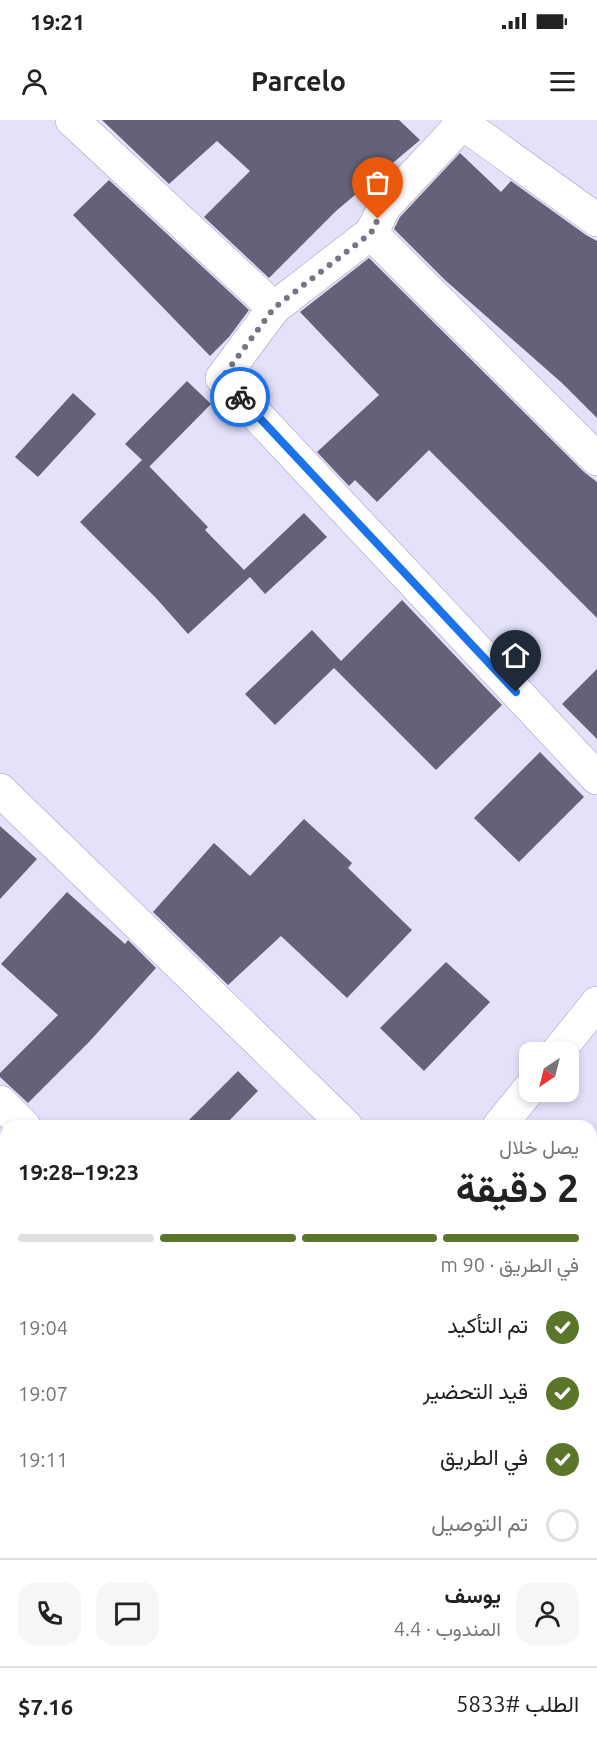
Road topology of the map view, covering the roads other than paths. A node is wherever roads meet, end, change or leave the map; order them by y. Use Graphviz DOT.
graph roads {
  1 [pos="72,120"];
  2 [pos="460,122"];
  3 [pos="597,220"];
  4 [pos="371,233"];
  5 [pos="274,308"];
  6 [pos="597,459"];
  7 [pos="597,778"];
  8 [pos="0,790"];
  9 [pos="597,1003"];
  10 [pos="567,1042"];
  11 [pos="519,1101"];
  12 [pos="0,1102"];
  13 [pos="18,1120"];
  14 [pos="340,1120"];
  15 [pos="504,1120"];
  1 -- 5 [label="street"];
  2 -- 3 [label="street"];
  2 -- 4 [label="street"];
  4 -- 5 [label="street"];
  4 -- 6 [label="street"];
  5 -- 7 [label="street"];
  8 -- 14 [label="street"];
  9 -- 10 [label="street"];
  11 -- 15 [label="street"];
  12 -- 13 [label="street"];
}
